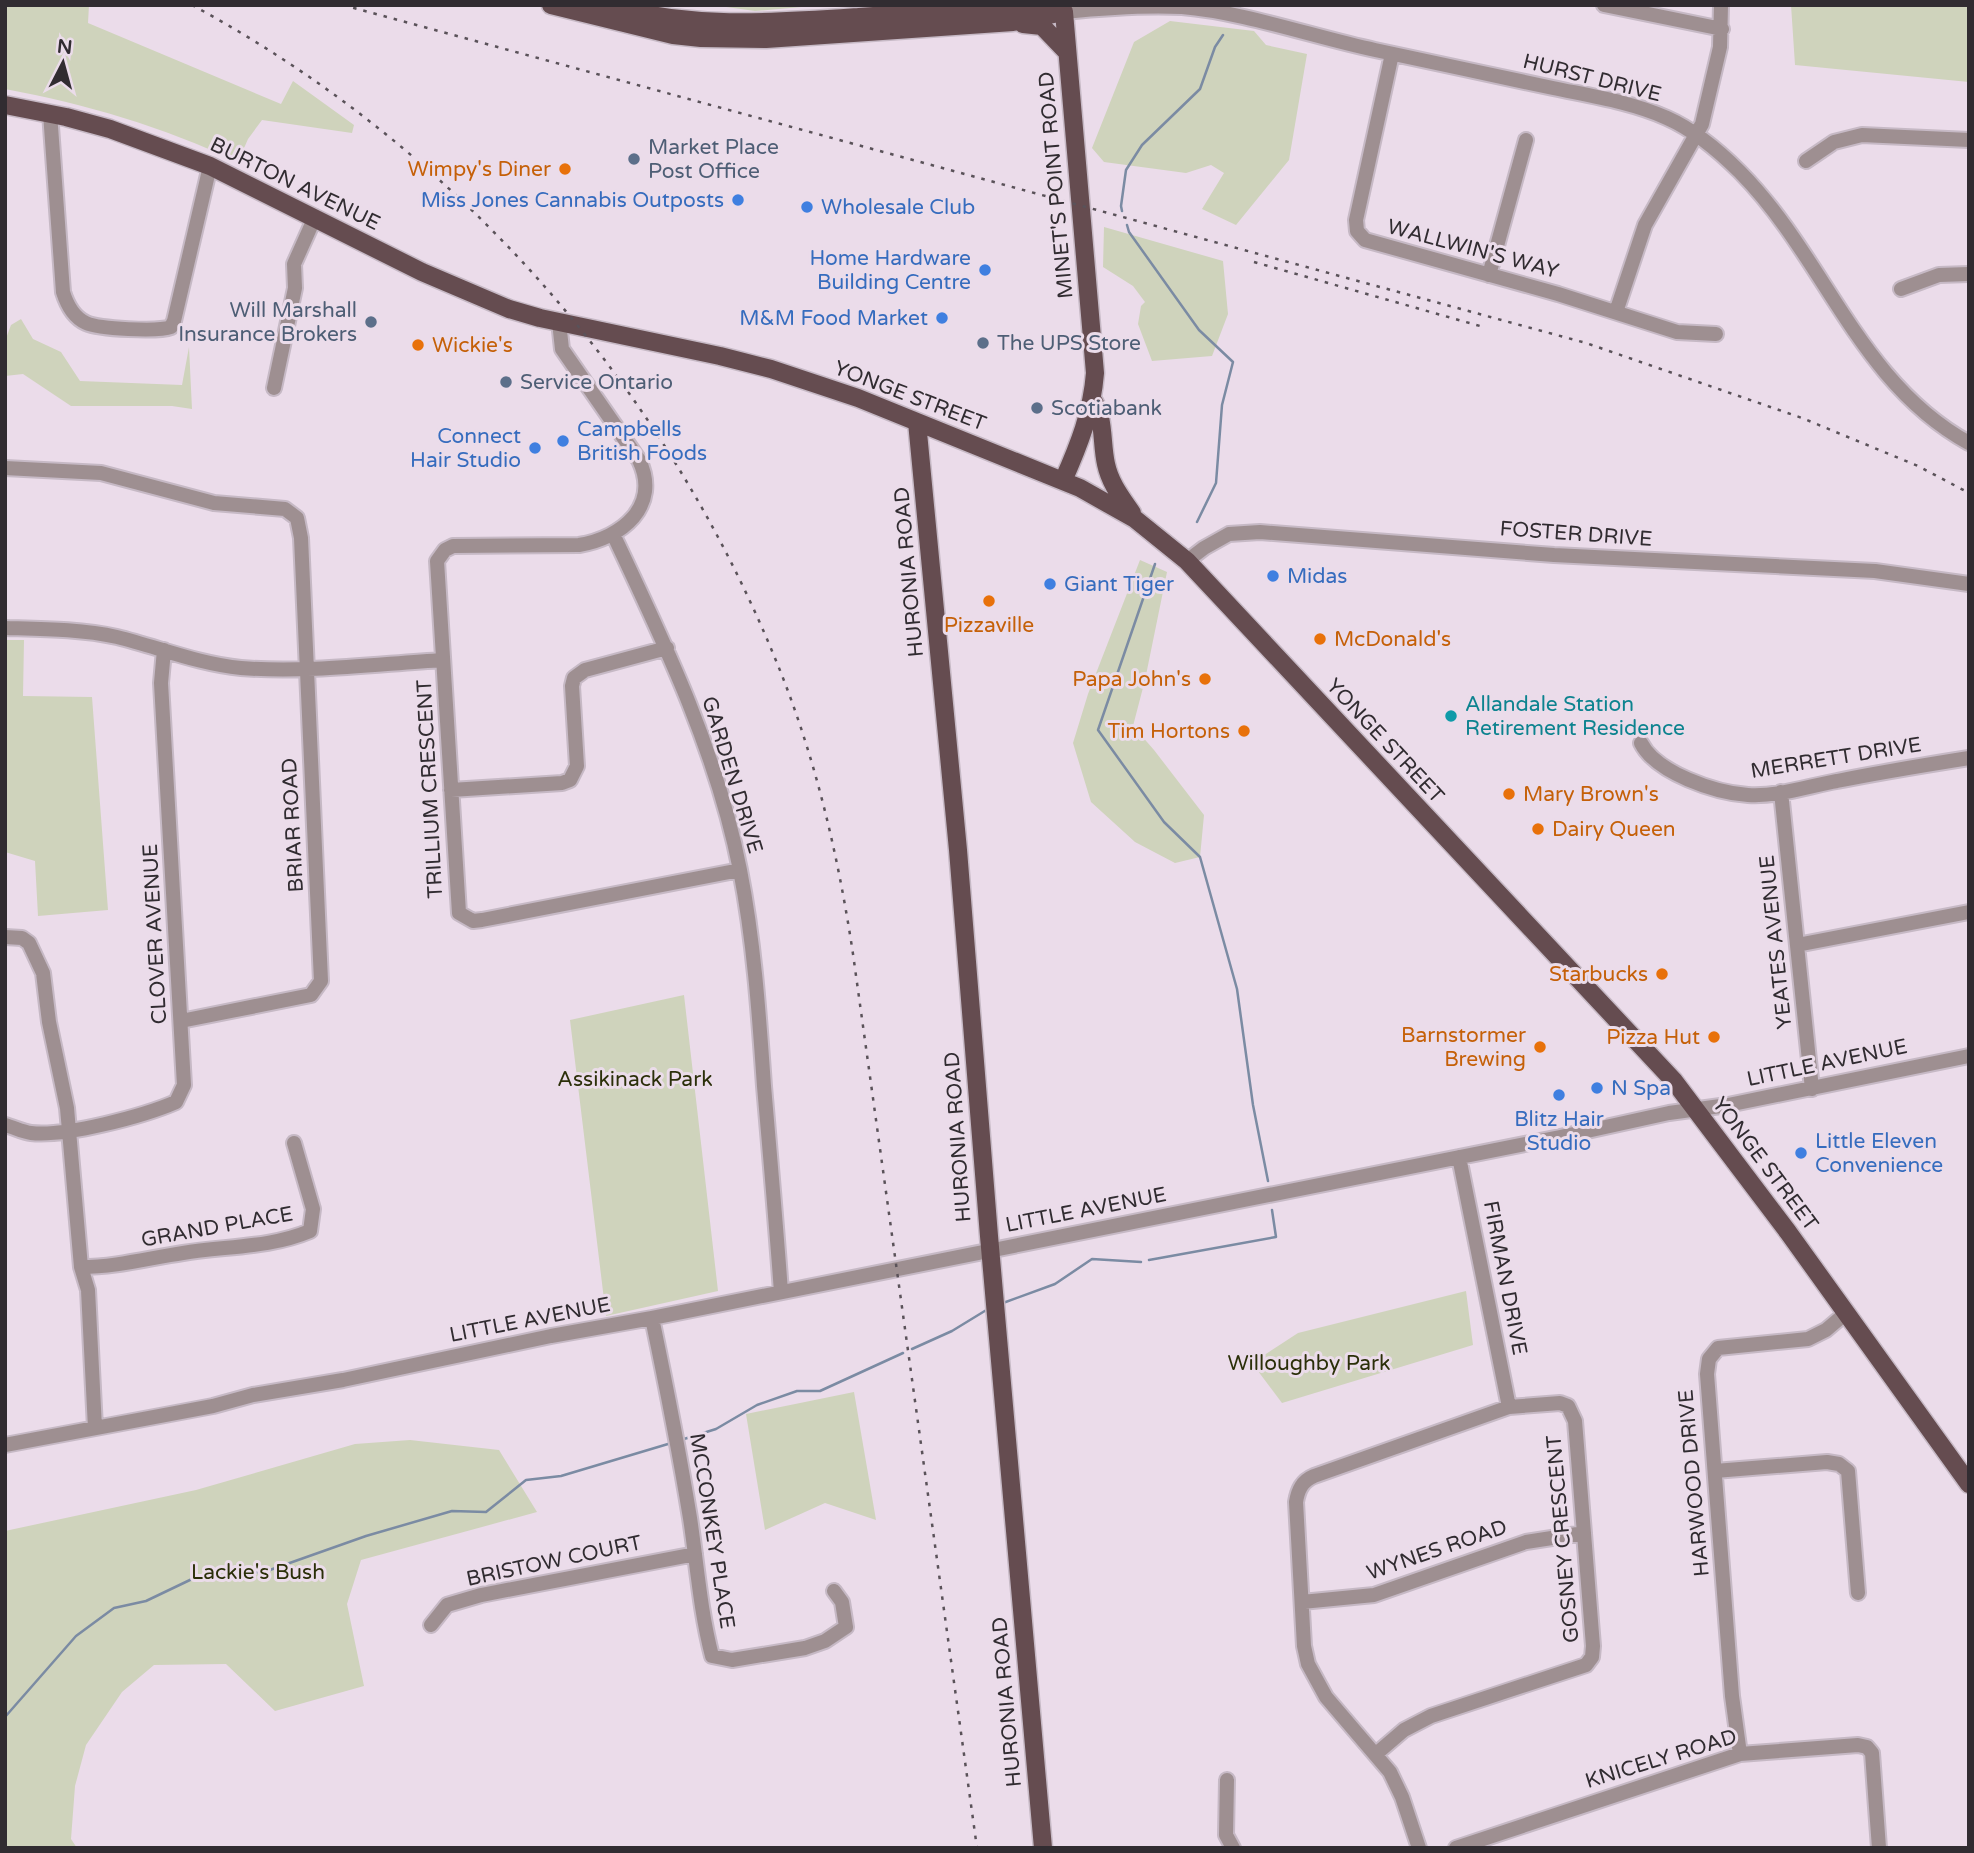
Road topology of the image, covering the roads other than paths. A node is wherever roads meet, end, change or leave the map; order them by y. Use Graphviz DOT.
graph roads {
  1 [pos="551,5"];
  2 [pos="605,5"];
  3 [pos="1604,5"];
  4 [pos="1721,5"];
  5 [pos="1064,8"];
  6 [pos="1013,22"];
  7 [pos="1722,29"];
  8 [pos="1066,51"];
  9 [pos="1392,54"];
  10 [pos="5,105"];
  11 [pos="50,113"];
  12 [pos="1697,136"];
  13 [pos="1526,140"];
  14 [pos="1969,140"];
  15 [pos="1806,160"];
  16 [pos="210,166"];
  17 [pos="315,217"];
  18 [pos="1969,274"];
  19 [pos="1489,275"];
  20 [pos="1901,289"];
  21 [pos="1616,312"];
  22 [pos="559,322"];
  23 [pos="1716,334"];
  24 [pos="274,388"];
  25 [pos="1093,399"];
  26 [pos="917,422"];
  27 [pos="1969,443"];
  28 [pos="5,468"];
  29 [pos="1063,481"];
  30 [pos="1136,519"];
  31 [pos="613,534"];
  32 [pos="1187,561"];
  33 [pos="1969,584"];
  34 [pos="5,628"];
  35 [pos="667,648"];
  36 [pos="164,650"];
  37 [pos="443,660"];
  38 [pos="307,668"];
  39 [pos="1641,743"];
  40 [pos="1969,758"];
  41 [pos="451,790"];
  42 [pos="1781,792"];
  43 [pos="740,870"];
  44 [pos="1969,912"];
  45 [pos="5,937"];
  46 [pos="1797,945"];
  47 [pos="181,1021"];
  48 [pos="1969,1056"];
  49 [pos="1812,1089"];
  50 [pos="1695,1110"];
  51 [pos="5,1125"];
  52 [pos="68,1132"];
  53 [pos="294,1143"];
  54 [pos="1459,1157"];
  55 [pos="990,1250"];
  56 [pos="82,1267"];
  57 [pos="781,1292"];
  58 [pos="1846,1313"];
  59 [pos="652,1318"];
  60 [pos="1509,1407"];
  61 [pos="95,1428"];
  62 [pos="5,1446"];
  63 [pos="1715,1471"];
  64 [pos="1967,1478"];
  65 [pos="1584,1533"];
  66 [pos="695,1554"];
  67 [pos="834,1591"];
  68 [pos="1858,1593"];
  69 [pos="1302,1602"];
  70 [pos="431,1625"];
  71 [pos="1376,1754"];
  72 [pos="1740,1754"];
  73 [pos="1227,1780"];
  74 [pos="1043,1848"];
  75 [pos="1233,1848"];
  76 [pos="1419,1848"];
  77 [pos="1456,1848"];
  78 [pos="1879,1848"];
  1 -- 6 [label="main road"];
  2 -- 5 [label="main road"];
  3 -- 7 [label="street"];
  4 -- 7 [label="street"];
  5 -- 6 [label="main road"];
  5 -- 8 [label="main road, MINET'S POINT ROAD"];
  5 -- 9 [label="street, HURST DRIVE"];
  6 -- 8 [label="main road"];
  7 -- 12 [label="street"];
  8 -- 25 [label="main road, MINET'S POINT ROAD"];
  9 -- 12 [label="street, HURST DRIVE"];
  9 -- 19 [label="street, WALLWIN'S WAY"];
  10 -- 11 [label="main road, BURTON AVENUE"];
  11 -- 16 [label="main road, BURTON AVENUE"];
  11 -- 16 [label="street"];
  12 -- 21 [label="street"];
  12 -- 27 [label="street, HURST DRIVE"];
  13 -- 19 [label="street"];
  14 -- 15 [label="street"];
  16 -- 17 [label="main road, BURTON AVENUE"];
  17 -- 22 [label="main road, BURTON AVENUE"];
  17 -- 24 [label="street"];
  18 -- 20 [label="street"];
  19 -- 21 [label="street, WALLWIN'S WAY"];
  21 -- 23 [label="street, WALLWIN'S WAY"];
  22 -- 26 [label="main road, YONGE STREET"];
  22 -- 31 [label="street"];
  25 -- 29 [label="main road, MINET'S POINT ROAD"];
  25 -- 30 [label="main road"];
  26 -- 29 [label="main road, YONGE STREET"];
  26 -- 55 [label="main road, HURONIA ROAD"];
  28 -- 38 [label="street, BRIAR ROAD"];
  29 -- 30 [label="main road, YONGE STREET"];
  30 -- 32 [label="main road, YONGE STREET"];
  31 -- 35 [label="street, GARDEN DRIVE"];
  31 -- 37 [label="street, TRILLIUM CRESCENT"];
  32 -- 33 [label="street, FOSTER DRIVE"];
  32 -- 50 [label="main road, YONGE STREET"];
  34 -- 36 [label="street"];
  35 -- 41 [label="street"];
  35 -- 43 [label="street, GARDEN DRIVE"];
  36 -- 38 [label="street"];
  36 -- 47 [label="street, CLOVER AVENUE"];
  37 -- 38 [label="street"];
  37 -- 41 [label="street, TRILLIUM CRESCENT"];
  38 -- 47 [label="street, BRIAR ROAD"];
  39 -- 42 [label="street, MERRETT DRIVE"];
  40 -- 42 [label="street, MERRETT DRIVE"];
  41 -- 43 [label="street, TRILLIUM CRESCENT"];
  42 -- 46 [label="street, YEATES AVENUE"];
  43 -- 57 [label="street, GARDEN DRIVE"];
  44 -- 46 [label="street"];
  45 -- 52 [label="street"];
  46 -- 49 [label="street, YEATES AVENUE"];
  47 -- 52 [label="street, CLOVER AVENUE"];
  48 -- 49 [label="street, LITTLE AVENUE"];
  49 -- 50 [label="street, LITTLE AVENUE"];
  50 -- 54 [label="street, LITTLE AVENUE"];
  50 -- 58 [label="main road, YONGE STREET"];
  51 -- 52 [label="street, CLOVER AVENUE"];
  52 -- 56 [label="street"];
  53 -- 56 [label="street, GRAND PLACE"];
  54 -- 55 [label="street, LITTLE AVENUE"];
  54 -- 60 [label="street, FIRMAN DRIVE"];
  55 -- 57 [label="street, LITTLE AVENUE"];
  55 -- 74 [label="main road, HURONIA ROAD"];
  56 -- 61 [label="street"];
  57 -- 59 [label="street, LITTLE AVENUE"];
  58 -- 63 [label="street, HARWOOD DRIVE"];
  58 -- 64 [label="main road, YONGE STREET"];
  59 -- 61 [label="street, LITTLE AVENUE"];
  59 -- 66 [label="street, MCCONKEY PLACE"];
  60 -- 65 [label="street, GOSNEY CRESCENT"];
  60 -- 69 [label="street"];
  61 -- 62 [label="street, LITTLE AVENUE"];
  63 -- 68 [label="street"];
  63 -- 72 [label="street, HARWOOD DRIVE"];
  65 -- 69 [label="street, WYNES ROAD"];
  65 -- 71 [label="street, GOSNEY CRESCENT"];
  66 -- 67 [label="street, MCCONKEY PLACE"];
  66 -- 70 [label="street, BRISTOW COURT"];
  69 -- 71 [label="street"];
  71 -- 76 [label="street"];
  72 -- 77 [label="street, KNICELY ROAD"];
  72 -- 78 [label="street, KNICELY ROAD"];
  73 -- 75 [label="street"];
}
